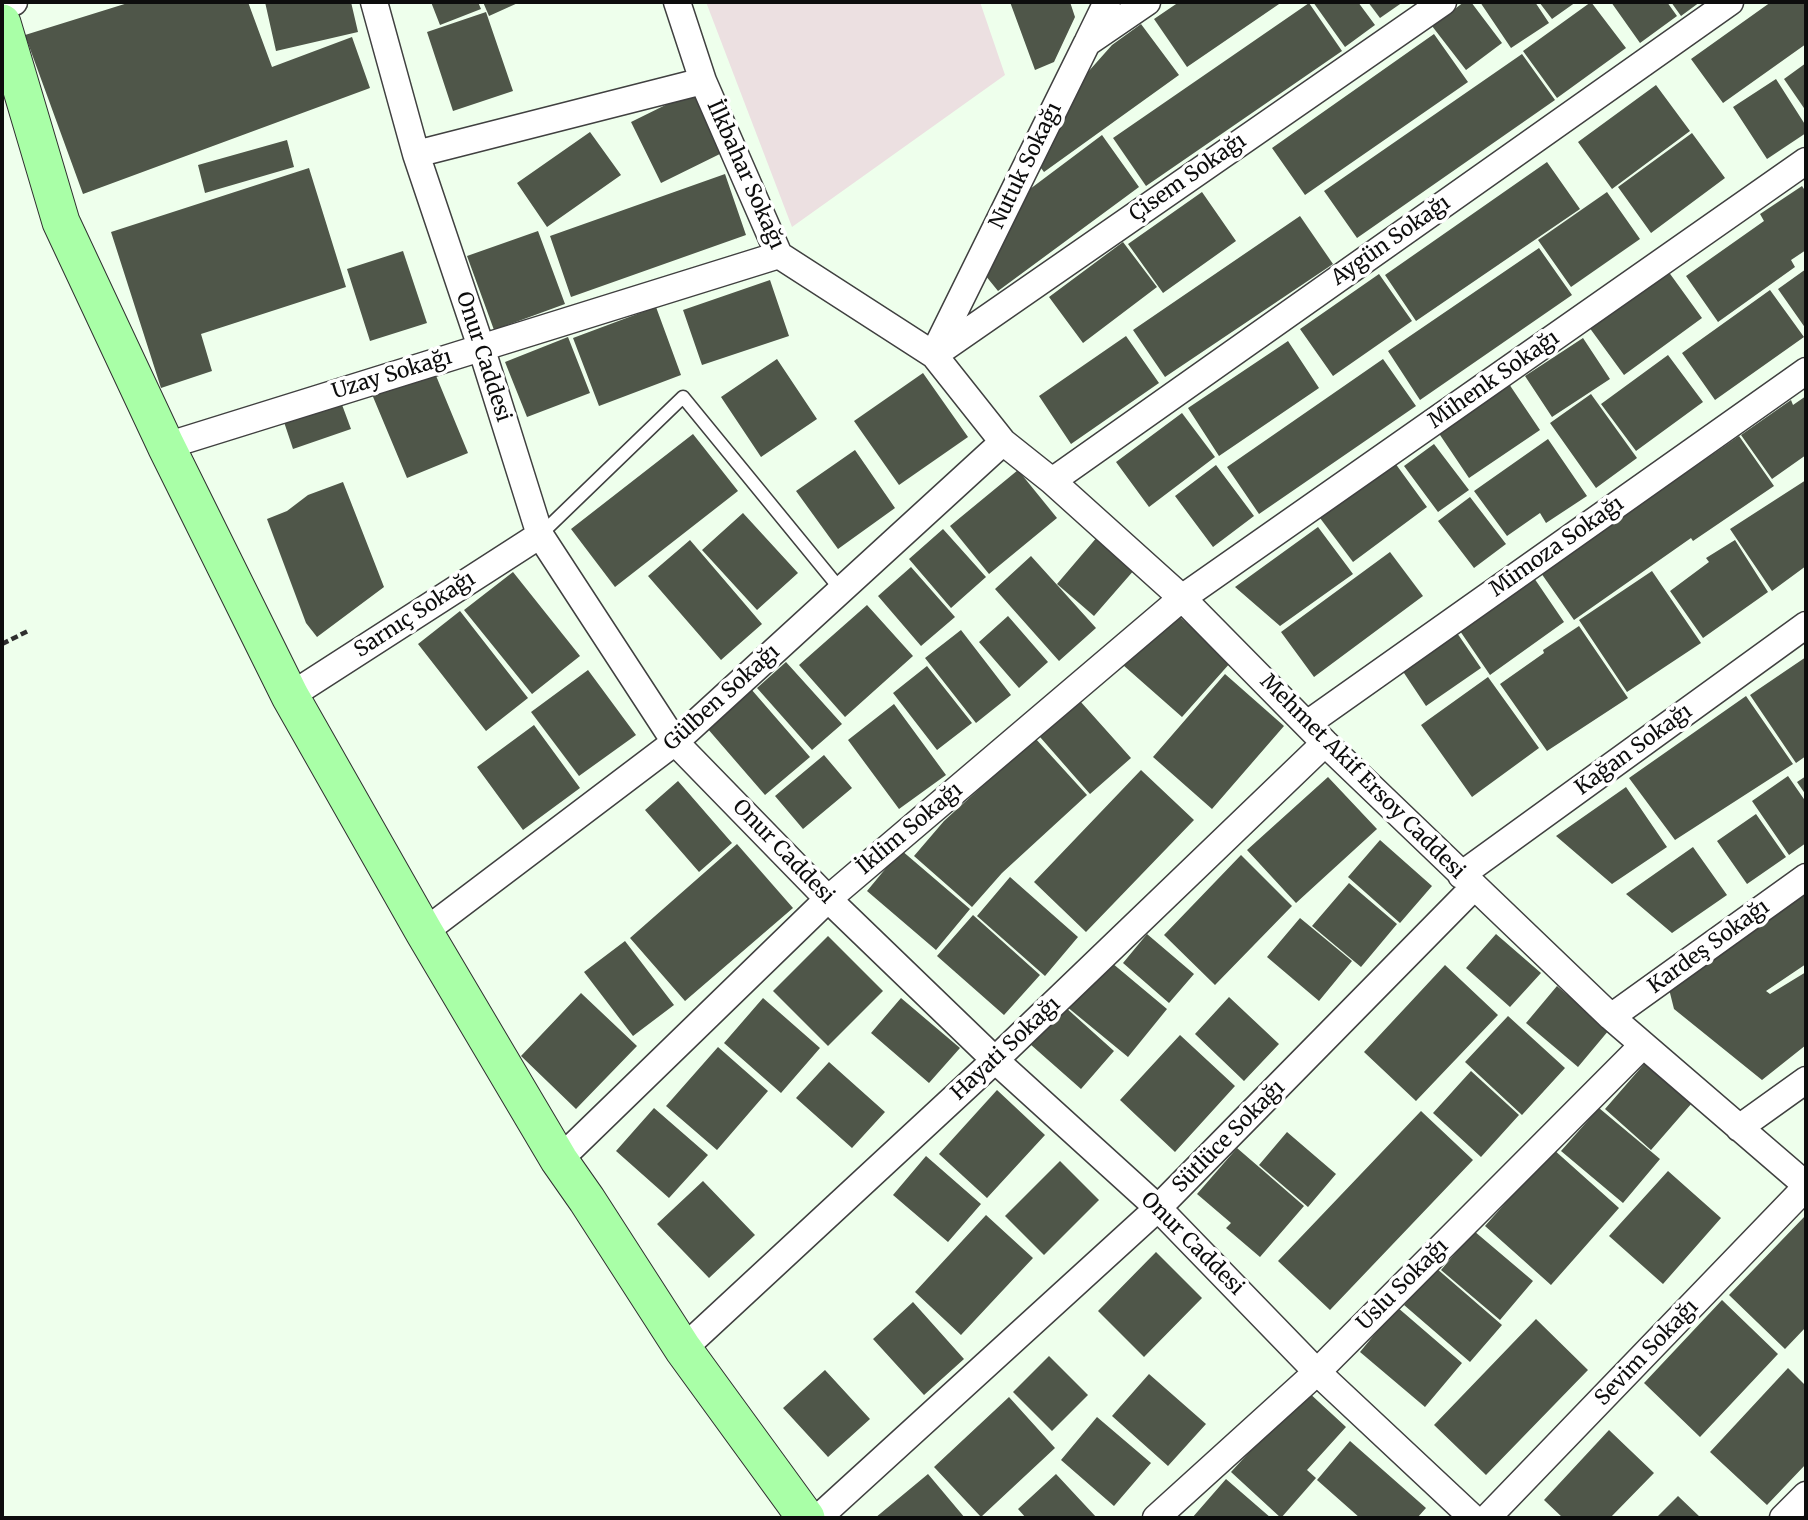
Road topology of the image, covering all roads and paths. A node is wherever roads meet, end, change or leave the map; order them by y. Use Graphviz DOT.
graph roads {
  1 [pos="14,2"];
  2 [pos="374,2"];
  3 [pos="677,2"];
  4 [pos="1147,2"];
  5 [pos="1443,2"];
  6 [pos="1730,2"];
  7 [pos="2,4"];
  8 [pos="1096,17"];
  9 [pos="2,23"];
  10 [pos="704,80"];
  11 [pos="416,154"];
  12 [pos="1806,161"];
  13 [pos="779,255"];
  14 [pos="481,347"];
  15 [pos="933,355"];
  16 [pos="1806,371"];
  17 [pos="1003,442"];
  18 [pos="166,446"];
  19 [pos="1052,481"];
  20 [pos="540,535"];
  21 [pos="841,590"];
  22 [pos="1182,598"];
  23 [pos="1806,625"];
  24 [pos="29,631"];
  25 [pos="2,644"];
  26 [pos="290,696"];
  27 [pos="1307,724"];
  28 [pos="675,742"];
  29 [pos="1325,743"];
  30 [pos="1806,877"];
  31 [pos="1468,881"];
  32 [pos="828,899"];
  33 [pos="424,932"];
  34 [pos="1611,1017"];
  35 [pos="1643,1045"];
  36 [pos="995,1060"];
  37 [pos="1806,1080"];
  38 [pos="1739,1128"];
  39 [pos="559,1160"];
  40 [pos="1806,1186"];
  41 [pos="1158,1208"];
  42 [pos="683,1349"];
  43 [pos="1317,1372"];
  44 [pos="1806,1495"];
  45 [pos="806,1518"];
  46 [pos="818,1518"];
  47 [pos="1156,1518"];
  48 [pos="1473,1518"];
  49 [pos="1487,1518"];
  50 [pos="1783,1518"];
  1 -- 7 [label="street"];
  2 -- 11 [label="street, Onur Caddesi"];
  3 -- 10 [label="street, İlkbahar Sokağı"];
  4 -- 8 [label="street, Nutuk Sokağı"];
  5 -- 15 [label="street, Çisem Sokağı"];
  6 -- 19 [label="street, Aygün Sokağı"];
  8 -- 15 [label="street, Nutuk Sokağı"];
  9 -- 18 [label="main road"];
  10 -- 11 [label="street"];
  10 -- 13 [label="street, İlkbahar Sokağı"];
  11 -- 14 [label="street, Onur Caddesi"];
  12 -- 22 [label="street, Mihenk Sokağı"];
  13 -- 14 [label="street, Uzay Sokağı"];
  13 -- 15 [label="street, İlkbahar Sokağı"];
  14 -- 18 [label="street, Uzay Sokağı"];
  14 -- 20 [label="street, Onur Caddesi"];
  15 -- 17 [label="street, Mehmet Akif Ersoy Caddesi"];
  16 -- 27 [label="street, Mimoza Sokağı"];
  17 -- 19 [label="street, Mehmet Akif Ersoy Caddesi"];
  17 -- 21 [label="street, Gülben Sokağı"];
  18 -- 26 [label="main road"];
  19 -- 22 [label="street, Mehmet Akif Ersoy Caddesi"];
  20 -- 21 [label="lane"];
  20 -- 26 [label="street, Sarnıç Sokağı"];
  20 -- 28 [label="street, Onur Caddesi"];
  21 -- 28 [label="street, Gülben Sokağı"];
  22 -- 27 [label="street, Mehmet Akif Ersoy Caddesi"];
  22 -- 32 [label="street, İklim Sokağı"];
  23 -- 31 [label="street, Kağan Sokağı"];
  24 -- 25 [label="path"];
  26 -- 33 [label="main road"];
  27 -- 29 [label="street, Mehmet Akif Ersoy Caddesi"];
  28 -- 32 [label="street, Onur Caddesi"];
  28 -- 33 [label="street, Gülben Sokağı"];
  29 -- 31 [label="street, Mehmet Akif Ersoy Caddesi"];
  29 -- 36 [label="street, Hayati Sokağı"];
  30 -- 34 [label="street, Kardeş Sokağı"];
  31 -- 34 [label="street, Mehmet Akif Ersoy Caddesi"];
  31 -- 41 [label="street, Sütlüce Sokağı"];
  32 -- 36 [label="street, Onur Caddesi"];
  32 -- 39 [label="street, İklim Sokağı"];
  33 -- 39 [label="main road"];
  34 -- 35 [label="street, Mehmet Akif Ersoy Caddesi"];
  35 -- 38 [label="street, Mehmet Akif Ersoy Caddesi"];
  35 -- 43 [label="street, Uslu Sokağı"];
  36 -- 41 [label="street, Onur Caddesi"];
  36 -- 42 [label="street, Hayati Sokağı"];
  37 -- 38 [label="street"];
  38 -- 40 [label="street, Mehmet Akif Ersoy Caddesi"];
  39 -- 42 [label="main road"];
  40 -- 49 [label="street, Sevim Sokağı"];
  41 -- 43 [label="street, Onur Caddesi"];
  41 -- 46 [label="street, Sütlüce Sokağı"];
  42 -- 45 [label="main road"];
  43 -- 47 [label="street, Uslu Sokağı"];
  43 -- 48 [label="street, Onur Caddesi"];
  44 -- 50 [label="street"];
}
